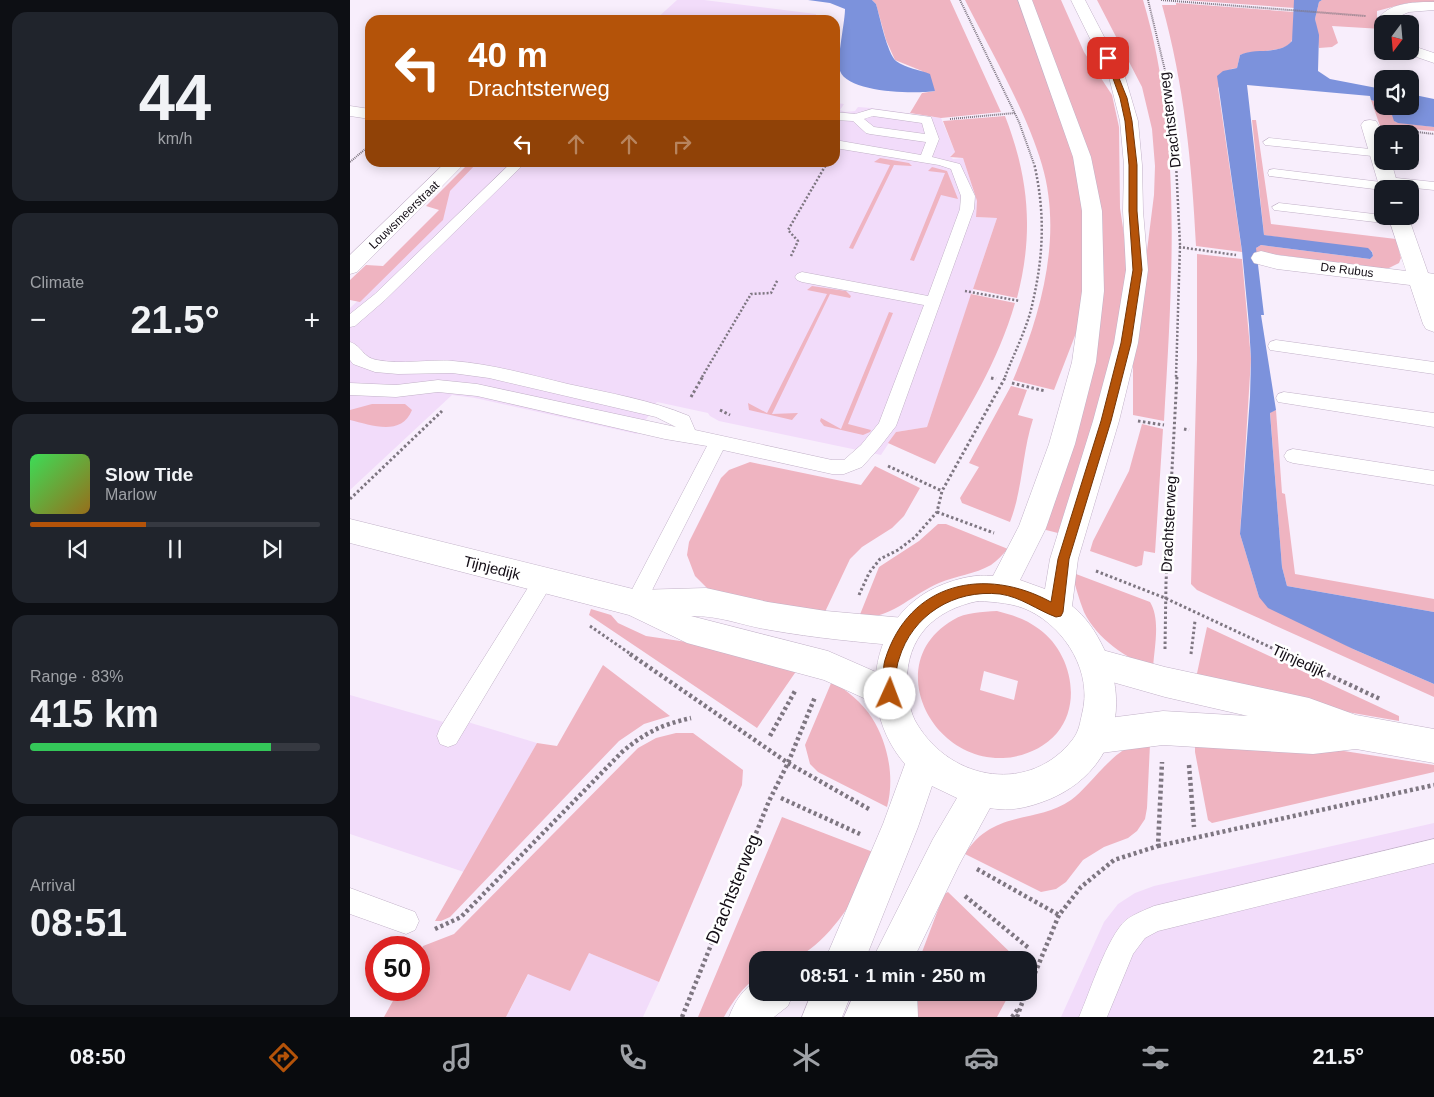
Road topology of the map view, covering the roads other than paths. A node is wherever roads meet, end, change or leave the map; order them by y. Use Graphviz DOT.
graph roads {
  1 [pos="1025,0"];
  2 [pos="1078,0"];
  3 [pos="1434,6"];
  4 [pos="1392,15"];
  5 [pos="1419,53"];
  6 [pos="1434,58"];
  7 [pos="350,111"];
  8 [pos="365,113"];
  9 [pos="840,116"];
  10 [pos="856,118"];
  11 [pos="1370,126"];
  12 [pos="1374,138"];
  13 [pos="933,139"];
  14 [pos="1269,142"];
  15 [pos="840,145"];
  16 [pos="1374,153"];
  17 [pos="924,159"];
  18 [pos="452,167"];
  19 [pos="515,167"];
  20 [pos="1274,174"];
  21 [pos="1374,184"];
  22 [pos="1419,186"];
  23 [pos="1434,186"];
  24 [pos="1279,207"];
  25 [pos="1374,216"];
  26 [pos="1402,225"];
  27 [pos="1261,258"];
  28 [pos="350,267"];
  29 [pos="802,277"];
  30 [pos="1427,280"];
  31 [pos="934,302"];
  32 [pos="354,318"];
  33 [pos="1434,324"];
  34 [pos="350,342"];
  35 [pos="1276,346"];
  36 [pos="350,348"];
  37 [pos="1434,368"];
  38 [pos="350,389"];
  39 [pos="1284,398"];
  40 [pos="1434,420"];
  41 [pos="688,435"];
  42 [pos="718,442"];
  43 [pos="1293,456"];
  44 [pos="1434,478"];
  45 [pos="350,531"];
  46 [pos="547,582"];
  47 [pos="1000,589"];
  48 [pos="635,603"];
  49 [pos="1056,612"];
  50 [pos="904,632"];
  51 [pos="1095,664"];
  52 [pos="890,694"];
  53 [pos="1356,732"];
  54 [pos="448,736"];
  55 [pos="1094,737"];
  56 [pos="1434,746"];
  57 [pos="924,760"];
  58 [pos="981,790"];
  59 [pos="1434,851"];
  60 [pos="350,901"];
  61 [pos="406,921"];
  62 [pos="843,951"];
  63 [pos="902,951"];
  64 [pos="761,1001"];
  65 [pos="828,1001"];
  66 [pos="872,1001"];
  67 [pos="897,1001"];
  68 [pos="748,1017"];
  69 [pos="822,1017"];
  70 [pos="864,1017"];
  71 [pos="898,1017"];
  72 [pos="1094,1017"];
  1 -- 47 [label="main road"];
  2 -- 49 [label="main road"];
  3 -- 4 [label="main road"];
  5 -- 6 [label="main road"];
  7 -- 8 [label="main road"];
  9 -- 10 [label="lane"];
  10 -- 13 [label="lane"];
  10 -- 13 [label="lane"];
  11 -- 12 [label="main road"];
  13 -- 17 [label="lane"];
  14 -- 16 [label="lane"];
  15 -- 17 [label="lane"];
  17 -- 31 [label="lane"];
  18 -- 28 [label="main road, Louwsmeerstraat"];
  19 -- 32 [label="lane"];
  20 -- 21 [label="lane"];
  22 -- 23 [label="lane"];
  24 -- 25 [label="lane"];
  26 -- 30 [label="main road"];
  27 -- 30 [label="main road, De Rubus"];
  29 -- 31 [label="lane"];
  30 -- 33 [label="main road"];
  31 -- 42 [label="lane"];
  32 -- 34 [label="lane"];
  35 -- 37 [label="lane"];
  36 -- 41 [label="lane"];
  38 -- 41 [label="lane"];
  39 -- 40 [label="lane"];
  41 -- 42 [label="lane"];
  42 -- 48 [label="lane"];
  43 -- 44 [label="lane"];
  45 -- 46 [label="main road, Tijnjedijk"];
  46 -- 48 [label="main road, Tijnjedijk"];
  46 -- 54 [label="lane"];
  47 -- 49 [label="main road"];
  47 -- 50 [label="main road"];
  48 -- 50 [label="main road, Tijnjedijk"];
  48 -- 52 [label="main road, Tijnjedijk"];
  49 -- 51 [label="main road"];
  50 -- 52 [label="main road"];
  51 -- 53 [label="main road"];
  51 -- 55 [label="main road"];
  52 -- 57 [label="main road"];
  53 -- 55 [label="main road"];
  53 -- 56 [label="main road"];
  55 -- 58 [label="main road"];
  57 -- 58 [label="main road"];
  57 -- 62 [label="main road"];
  58 -- 63 [label="main road"];
  59 -- 72 [label="lane"];
  60 -- 61 [label="lane"];
  64 -- 68 [label="main road"];
  65 -- 69 [label="main road"];
  66 -- 70 [label="main road"];
  67 -- 71 [label="main road"];
}
